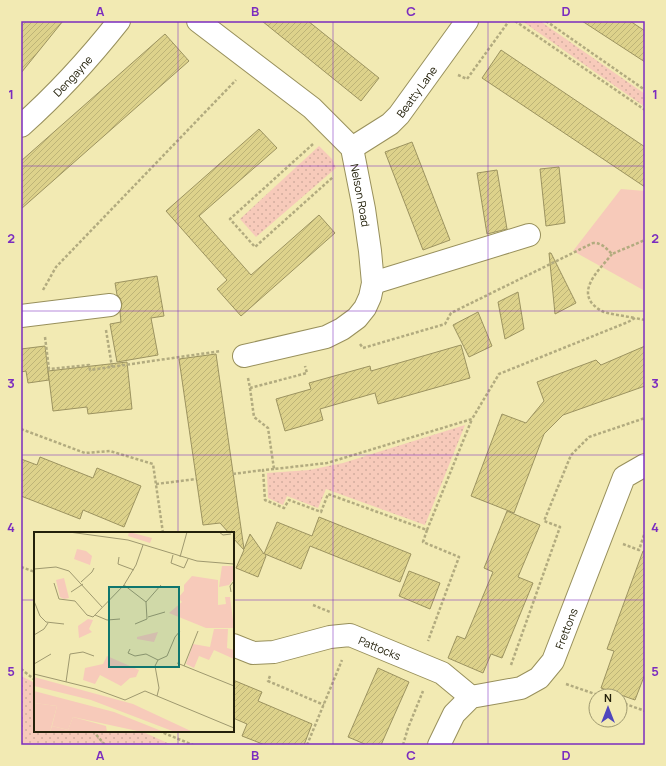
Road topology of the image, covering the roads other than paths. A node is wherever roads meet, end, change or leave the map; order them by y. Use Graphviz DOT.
graph roads {
  1 [pos="119,21"];
  2 [pos="198,21"];
  3 [pos="468,21"];
  4 [pos="21,126"];
  5 [pos="352,148"];
  6 [pos="529,235"];
  7 [pos="373,283"];
  8 [pos="110,305"];
  9 [pos="21,316"];
  10 [pos="244,356"];
  11 [pos="645,465"];
  12 [pos="234,645"];
  13 [pos="471,697"];
  14 [pos="439,745"];
  1 -- 4 [label="street, Dengayne"];
  2 -- 5 [label="street, Nelson Road"];
  3 -- 5 [label="street, Beatty Lane"];
  5 -- 7 [label="street, Nelson Road"];
  6 -- 7 [label="street"];
  7 -- 10 [label="street, Nelson Road"];
  8 -- 9 [label="street"];
  11 -- 13 [label="street, Frettons"];
  12 -- 13 [label="street, Pattocks"];
  13 -- 14 [label="street"];
}
